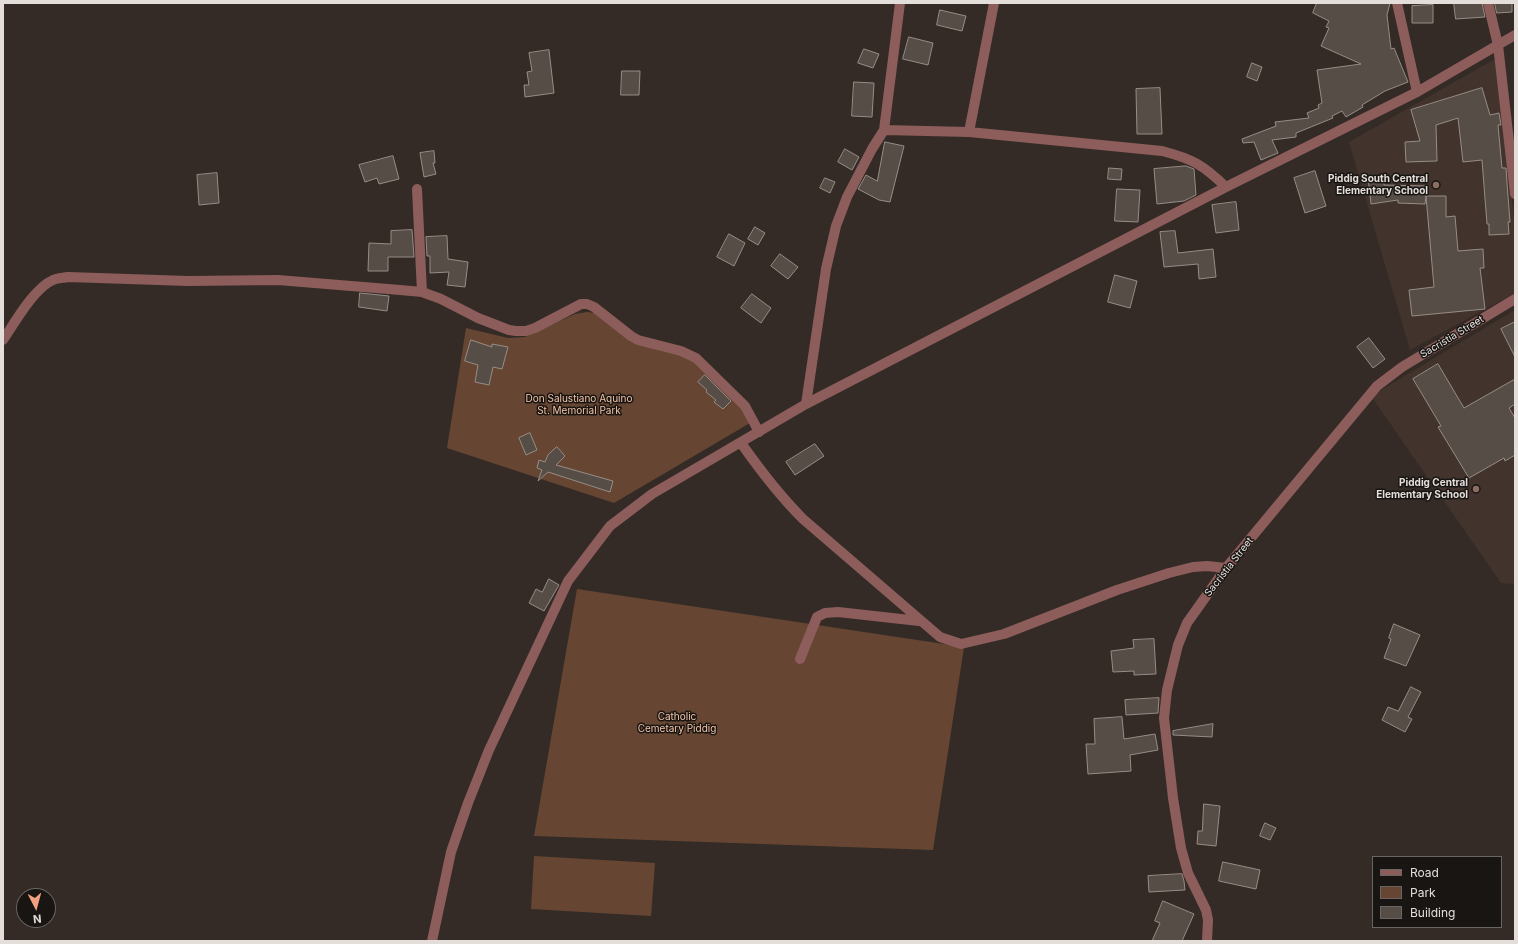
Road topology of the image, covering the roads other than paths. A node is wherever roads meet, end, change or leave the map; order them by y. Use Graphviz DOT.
graph roads {
  1 [pos="900,3"];
  2 [pos="994,3"];
  3 [pos="1397,3"];
  4 [pos="1488,3"];
  5 [pos="1515,35"];
  6 [pos="1498,45"];
  7 [pos="1417,92"];
  8 [pos="884,130"];
  9 [pos="969,132"];
  10 [pos="1226,187"];
  11 [pos="417,189"];
  12 [pos="1515,194"];
  13 [pos="422,292"];
  14 [pos="1515,300"];
  15 [pos="3,340"];
  16 [pos="806,404"];
  17 [pos="759,432"];
  18 [pos="741,442"];
  19 [pos="1226,568"];
  20 [pos="920,621"];
  21 [pos="800,659"];
  22 [pos="432,941"];
  23 [pos="1207,941"];
  1 -- 8 [label="street"];
  2 -- 9 [label="street"];
  3 -- 7 [label="street"];
  4 -- 6 [label="street"];
  5 -- 6 [label="street"];
  6 -- 7 [label="street"];
  6 -- 12 [label="street"];
  7 -- 10 [label="street"];
  8 -- 9 [label="street"];
  8 -- 16 [label="street"];
  9 -- 10 [label="street"];
  10 -- 16 [label="street"];
  11 -- 13 [label="street"];
  13 -- 15 [label="street"];
  13 -- 17 [label="street"];
  14 -- 19 [label="street, Sacristia Street"];
  16 -- 17 [label="street"];
  17 -- 18 [label="street"];
  18 -- 20 [label="street"];
  18 -- 22 [label="street"];
  19 -- 20 [label="street"];
  19 -- 23 [label="street, Sacristia Street"];
  20 -- 21 [label="street"];
}
